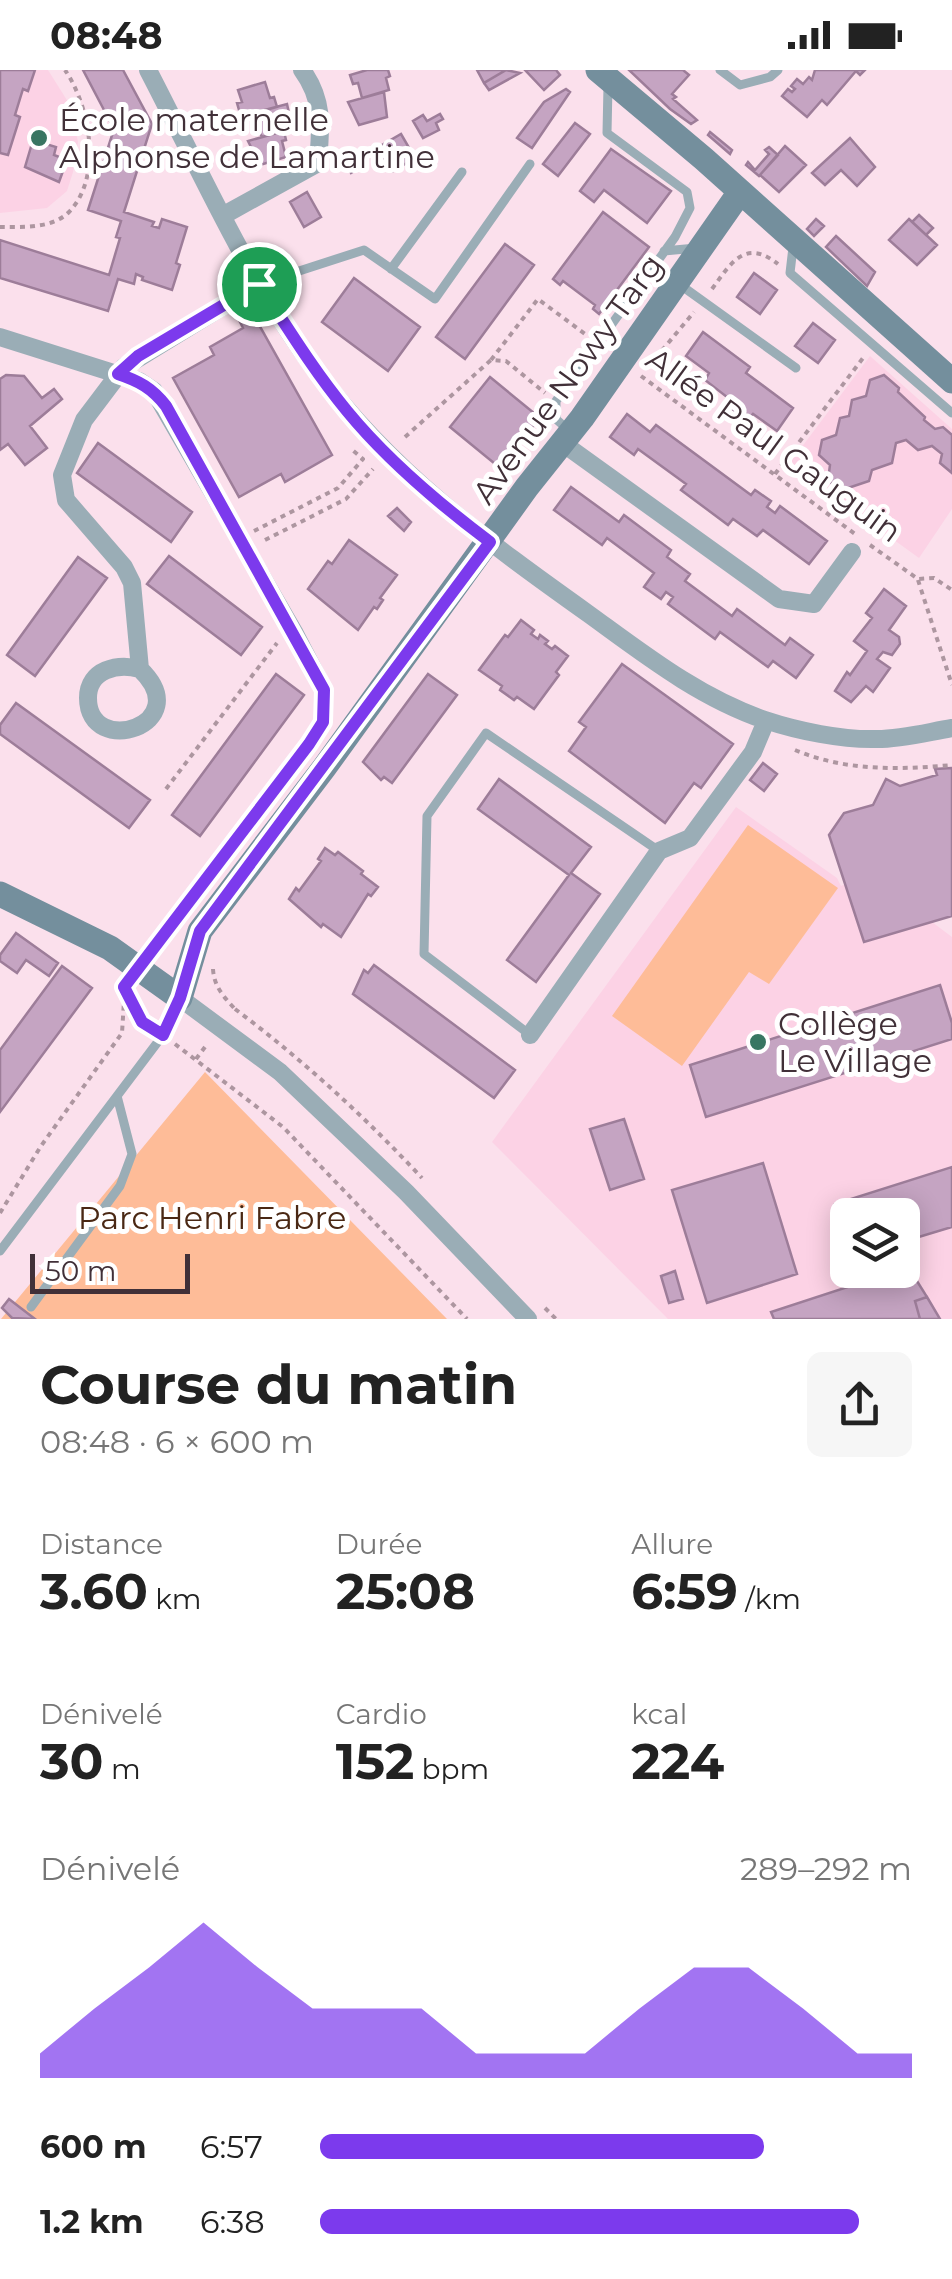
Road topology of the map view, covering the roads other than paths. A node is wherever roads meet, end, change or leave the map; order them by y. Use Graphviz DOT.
graph roads {
  1 [pos="148,70"];
  2 [pos="302,70"];
  3 [pos="720,70"];
  4 [pos="778,70"];
  5 [pos="604,74"];
  6 [pos="315,78"];
  7 [pos="530,164"];
  8 [pos="462,172"];
  9 [pos="740,192"];
  10 [pos="224,215"];
  11 [pos="794,240"];
  12 [pos="704,248"];
  13 [pos="664,251"];
  14 [pos="391,269"];
  15 [pos="259,284"];
  16 [pos="678,284"];
  17 [pos="0,337"];
  18 [pos="796,368"];
  19 [pos="118,374"];
  20 [pos="952,381"];
  21 [pos="952,413"];
  22 [pos="566,437"];
  23 [pos="490,542"];
  24 [pos="852,552"];
  25 [pos="140,668"];
  26 [pos="324,690"];
  27 [pos="763,728"];
  28 [pos="952,728"];
  29 [pos="659,851"];
  30 [pos="0,894"];
  31 [pos="180,998"];
  32 [pos="530,1035"];
  33 [pos="117,1096"];
  34 [pos="0,1251"];
  35 [pos="30,1307"];
  36 [pos="528,1319"];
  1 -- 10 [label="street"];
  2 -- 6 [label="street"];
  3 -- 4 [label="lane"];
  5 -- 9 [label="street"];
  5 -- 13 [label="lane"];
  6 -- 10 [label="street"];
  7 -- 14 [label="lane"];
  8 -- 14 [label="lane"];
  9 -- 11 [label="street"];
  9 -- 12 [label="street, Avenue Nowy Targ"];
  10 -- 15 [label="street"];
  11 -- 20 [label="street"];
  11 -- 21 [label="lane"];
  12 -- 13 [label="lane"];
  12 -- 16 [label="street, Avenue Nowy Targ"];
  13 -- 22 [label="lane"];
  14 -- 15 [label="lane"];
  15 -- 19 [label="street"];
  15 -- 23 [label="street"];
  16 -- 18 [label="lane"];
  16 -- 22 [label="street, Avenue Nowy Targ"];
  17 -- 19 [label="street"];
  19 -- 25 [label="street"];
  19 -- 26 [label="street"];
  22 -- 23 [label="street, Avenue Nowy Targ"];
  22 -- 24 [label="street"];
  23 -- 27 [label="street"];
  23 -- 31 [label="street, Avenue Nowy Targ"];
  27 -- 28 [label="street"];
  27 -- 29 [label="street"];
  29 -- 32 [label="street"];
  29 -- 32 [label="lane"];
  30 -- 31 [label="street"];
  31 -- 33 [label="lane"];
  31 -- 36 [label="street"];
  33 -- 34 [label="lane"];
  33 -- 35 [label="lane"];
}
